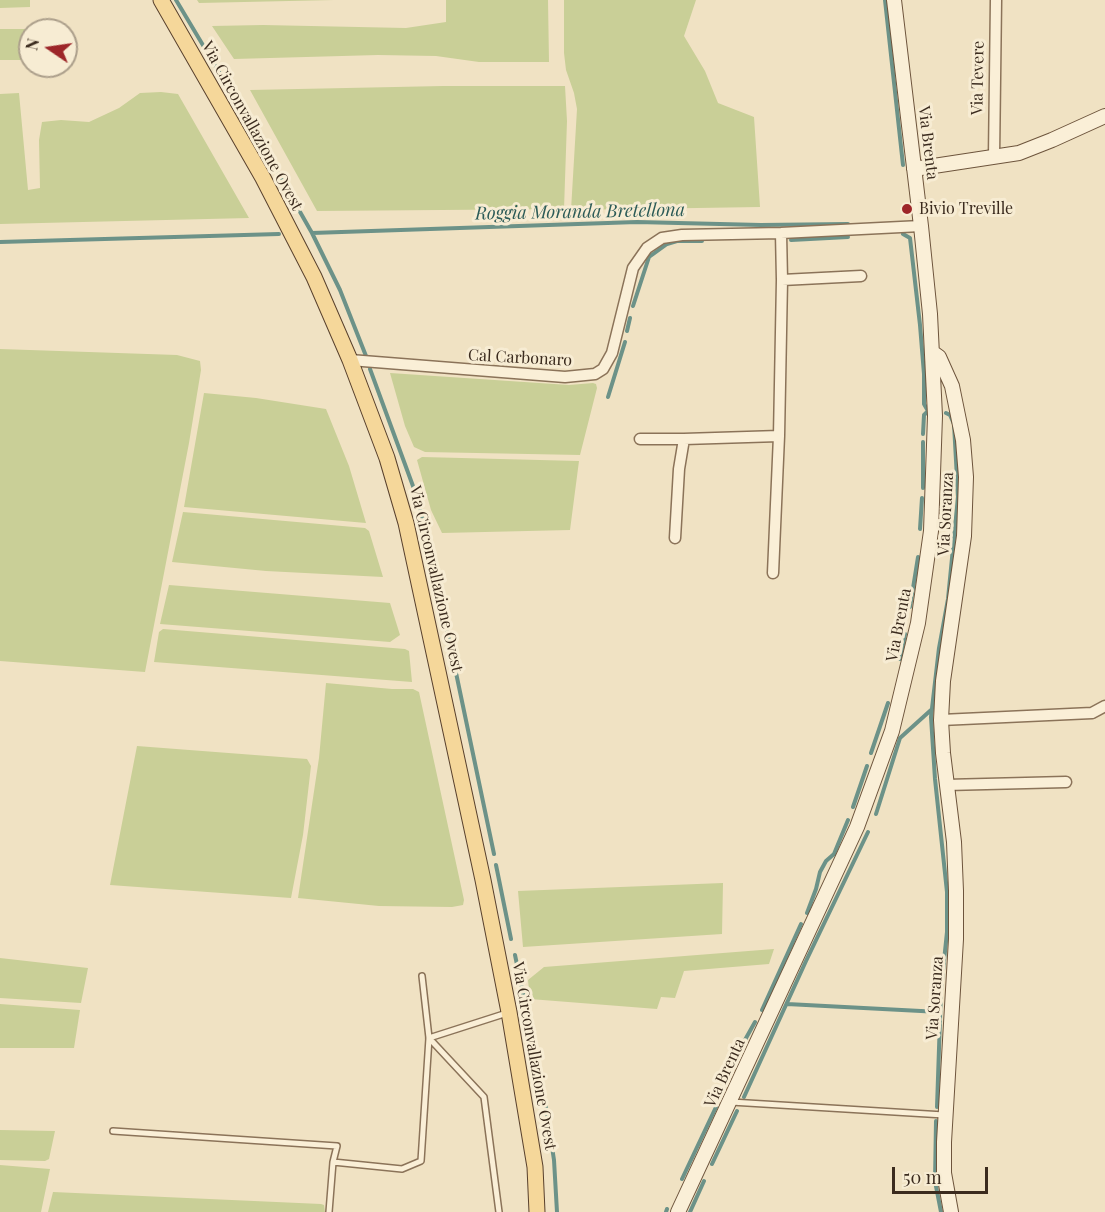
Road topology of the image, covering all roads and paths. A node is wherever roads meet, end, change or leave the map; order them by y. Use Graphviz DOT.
graph roads {
  1 [pos="161,0"];
  2 [pos="894,0"];
  3 [pos="996,0"];
  4 [pos="1105,116"];
  5 [pos="994,157"];
  6 [pos="914,170"];
  7 [pos="921,226"];
  8 [pos="781,233"];
  9 [pos="861,276"];
  10 [pos="782,280"];
  11 [pos="932,352"];
  12 [pos="350,360"];
  13 [pos="778,436"];
  14 [pos="640,439"];
  15 [pos="684,439"];
  16 [pos="675,538"];
  17 [pos="774,573"];
  18 [pos="1105,706"];
  19 [pos="942,720"];
  20 [pos="1066,782"];
  21 [pos="946,785"];
  22 [pos="423,976"];
  23 [pos="509,1012"];
  24 [pos="429,1038"];
  25 [pos="730,1102"];
  26 [pos="945,1115"];
  27 [pos="113,1131"];
  28 [pos="333,1162"];
  29 [pos="328,1212"];
  30 [pos="499,1212"];
  31 [pos="537,1212"];
  32 [pos="678,1212"];
  33 [pos="951,1212"];
  1 -- 12 [label="main road, Via Circonvallazione Ovest"];
  2 -- 6 [label="main road, Via Brenta"];
  3 -- 5 [label="street, Via Tevere"];
  4 -- 5 [label="main road"];
  5 -- 6 [label="main road"];
  6 -- 7 [label="main road, Via Brenta"];
  7 -- 8 [label="street, Cal Carbonaro"];
  7 -- 11 [label="main road, Via Brenta"];
  8 -- 10 [label="street"];
  8 -- 12 [label="street, Cal Carbonaro"];
  9 -- 10 [label="street"];
  10 -- 13 [label="street"];
  11 -- 19 [label="main road, Via Soranza"];
  11 -- 25 [label="main road, Via Brenta"];
  12 -- 23 [label="main road, Via Circonvallazione Ovest"];
  13 -- 15 [label="street"];
  13 -- 17 [label="street"];
  14 -- 15 [label="street"];
  15 -- 16 [label="street"];
  18 -- 19 [label="street"];
  19 -- 21 [label="main road, Via Soranza"];
  20 -- 21 [label="street"];
  21 -- 26 [label="main road, Via Soranza"];
  22 -- 24 [label="lane"];
  23 -- 24 [label="lane"];
  23 -- 31 [label="main road, Via Circonvallazione Ovest"];
  24 -- 28 [label="lane"];
  24 -- 30 [label="lane"];
  25 -- 26 [label="lane"];
  25 -- 32 [label="main road, Via Brenta"];
  26 -- 33 [label="main road, Via Soranza"];
  27 -- 28 [label="lane"];
  28 -- 29 [label="lane"];
}
